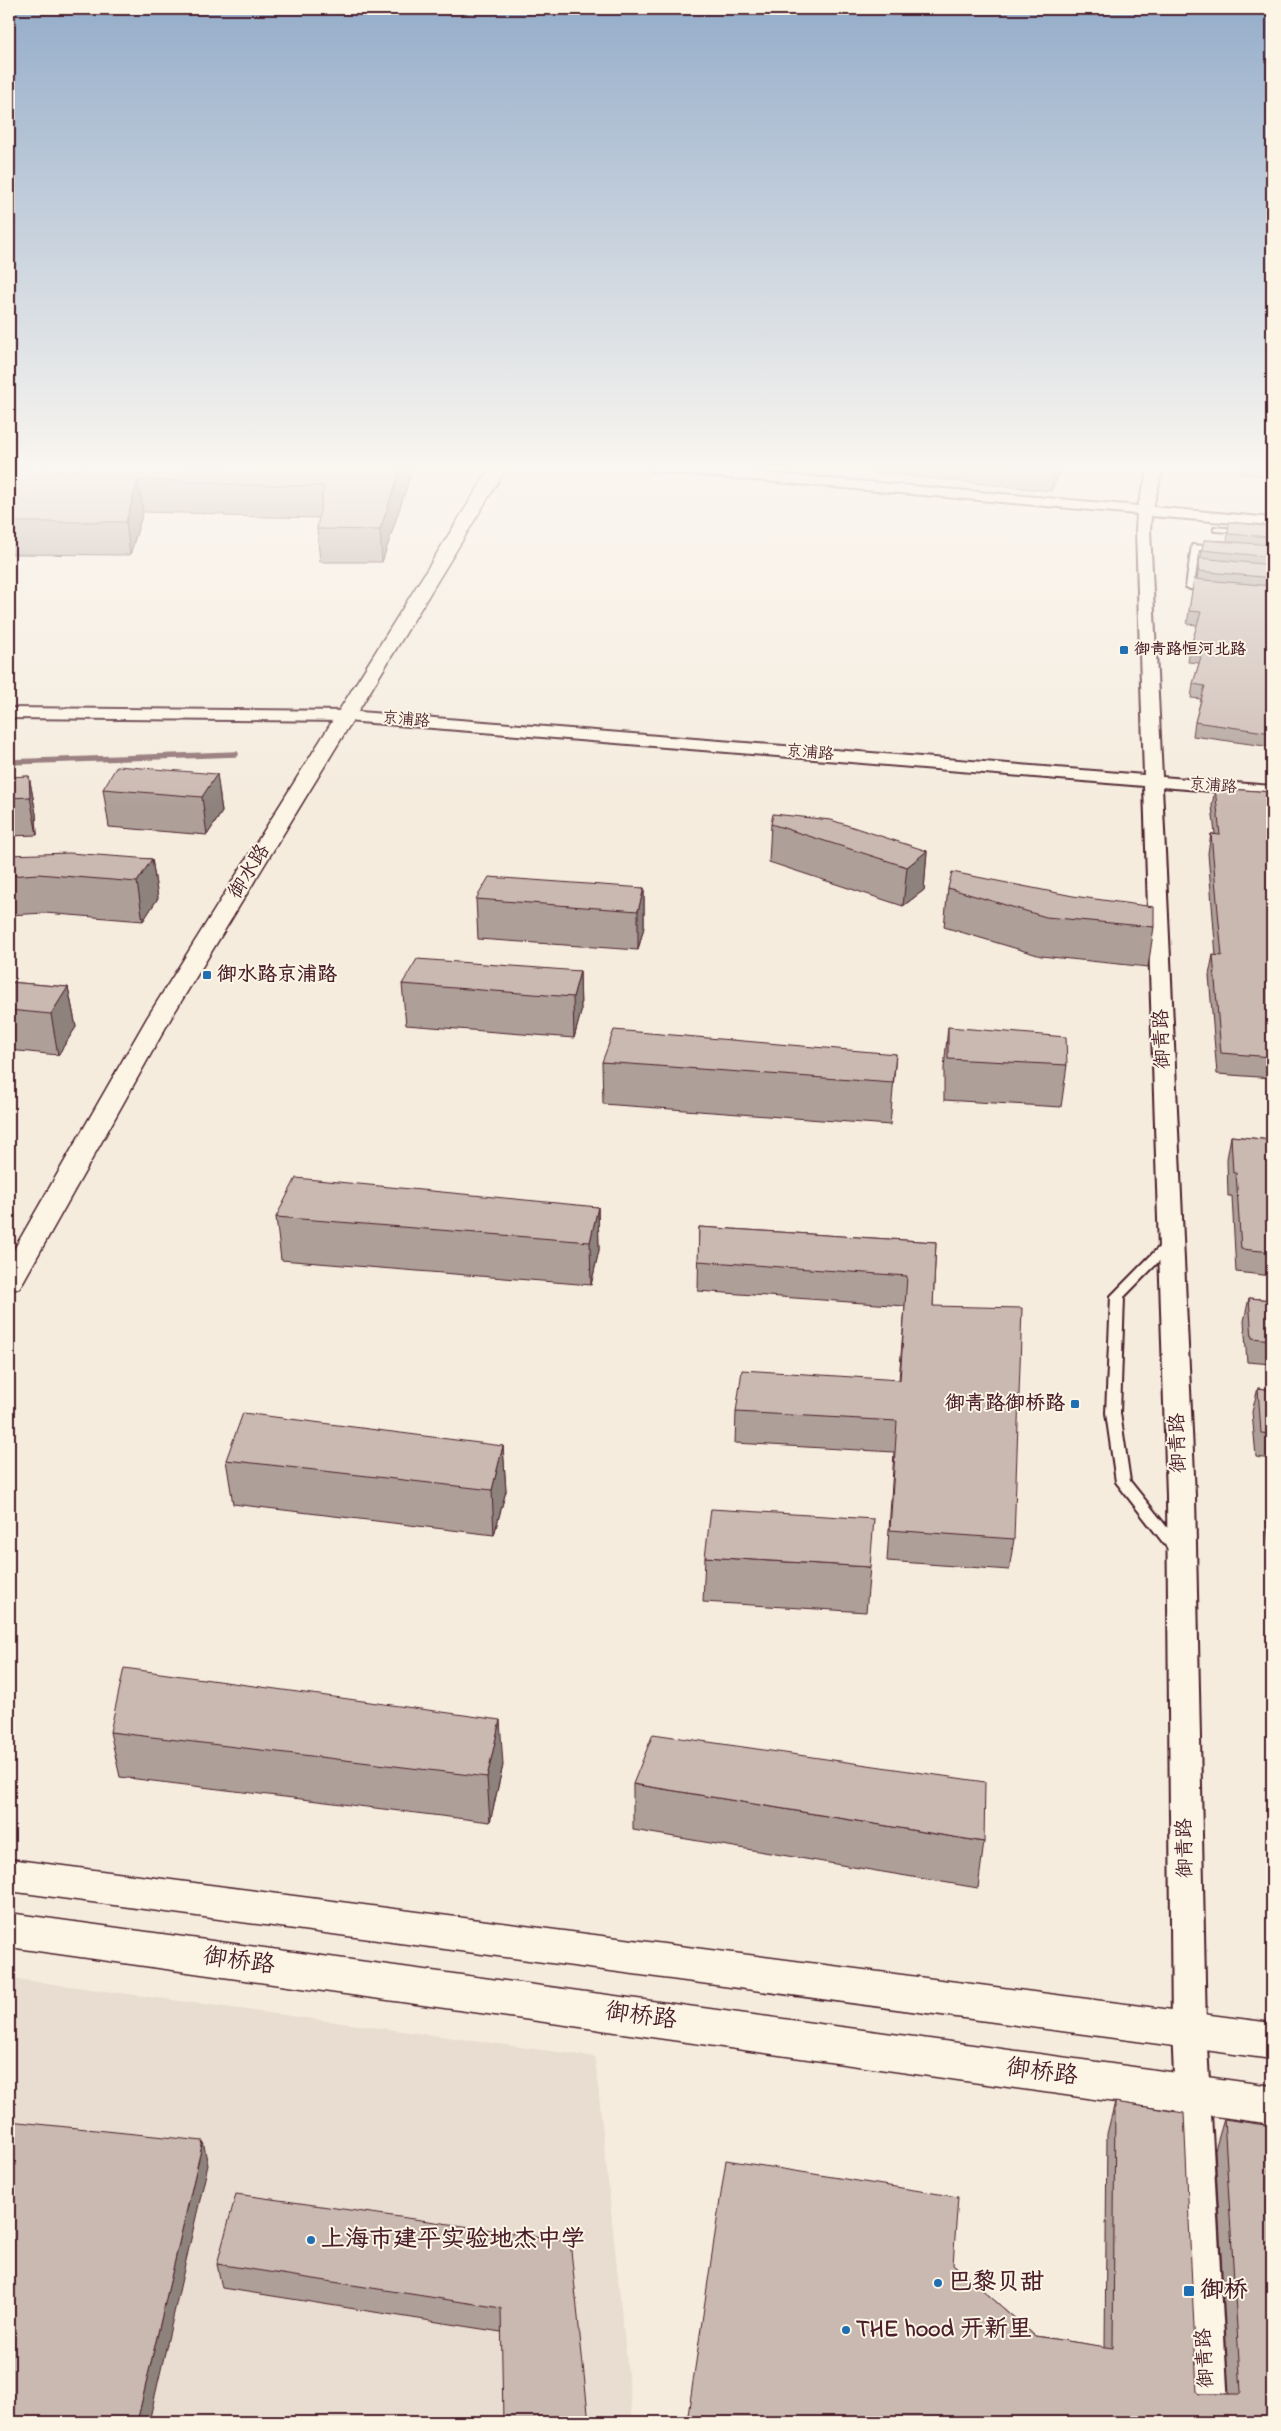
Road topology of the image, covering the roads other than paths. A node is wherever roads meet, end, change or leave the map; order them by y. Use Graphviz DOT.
graph roads {
  1 [pos="430,580"];
  2 [pos="1146,580"];
  3 [pos="1192,580"];
  4 [pos="1218,590"];
  5 [pos="9,713"];
  6 [pos="347,716"];
  7 [pos="1153,781"];
  8 [pos="1272,791"];
  9 [pos="1171,1241"];
  10 [pos="9,1282"];
  11 [pos="1182,1556"];
  12 [pos="9,1875"];
  13 [pos="9,1930"];
  14 [pos="1189,2029"];
  15 [pos="1272,2041"];
  16 [pos="1192,2094"];
  17 [pos="1272,2105"];
  18 [pos="1209,2422"];
  1 -- 6 [label="street, 御水路"];
  2 -- 7 [label="street, 御青路"];
  3 -- 4 [label="lane"];
  5 -- 6 [label="street, 京浦路"];
  6 -- 7 [label="street, 京浦路"];
  6 -- 10 [label="street, 御水路"];
  7 -- 8 [label="street, 京浦路"];
  7 -- 9 [label="street, 御青路"];
  9 -- 11 [label="street, 御青路"];
  9 -- 11 [label="lane"];
  11 -- 14 [label="street, 御青路"];
  12 -- 14 [label="street"];
  13 -- 16 [label="street, 御桥路"];
  14 -- 15 [label="street"];
  14 -- 16 [label="street, 御青路"];
  16 -- 17 [label="street, 御桥路"];
  16 -- 18 [label="street, 御青路"];
}
